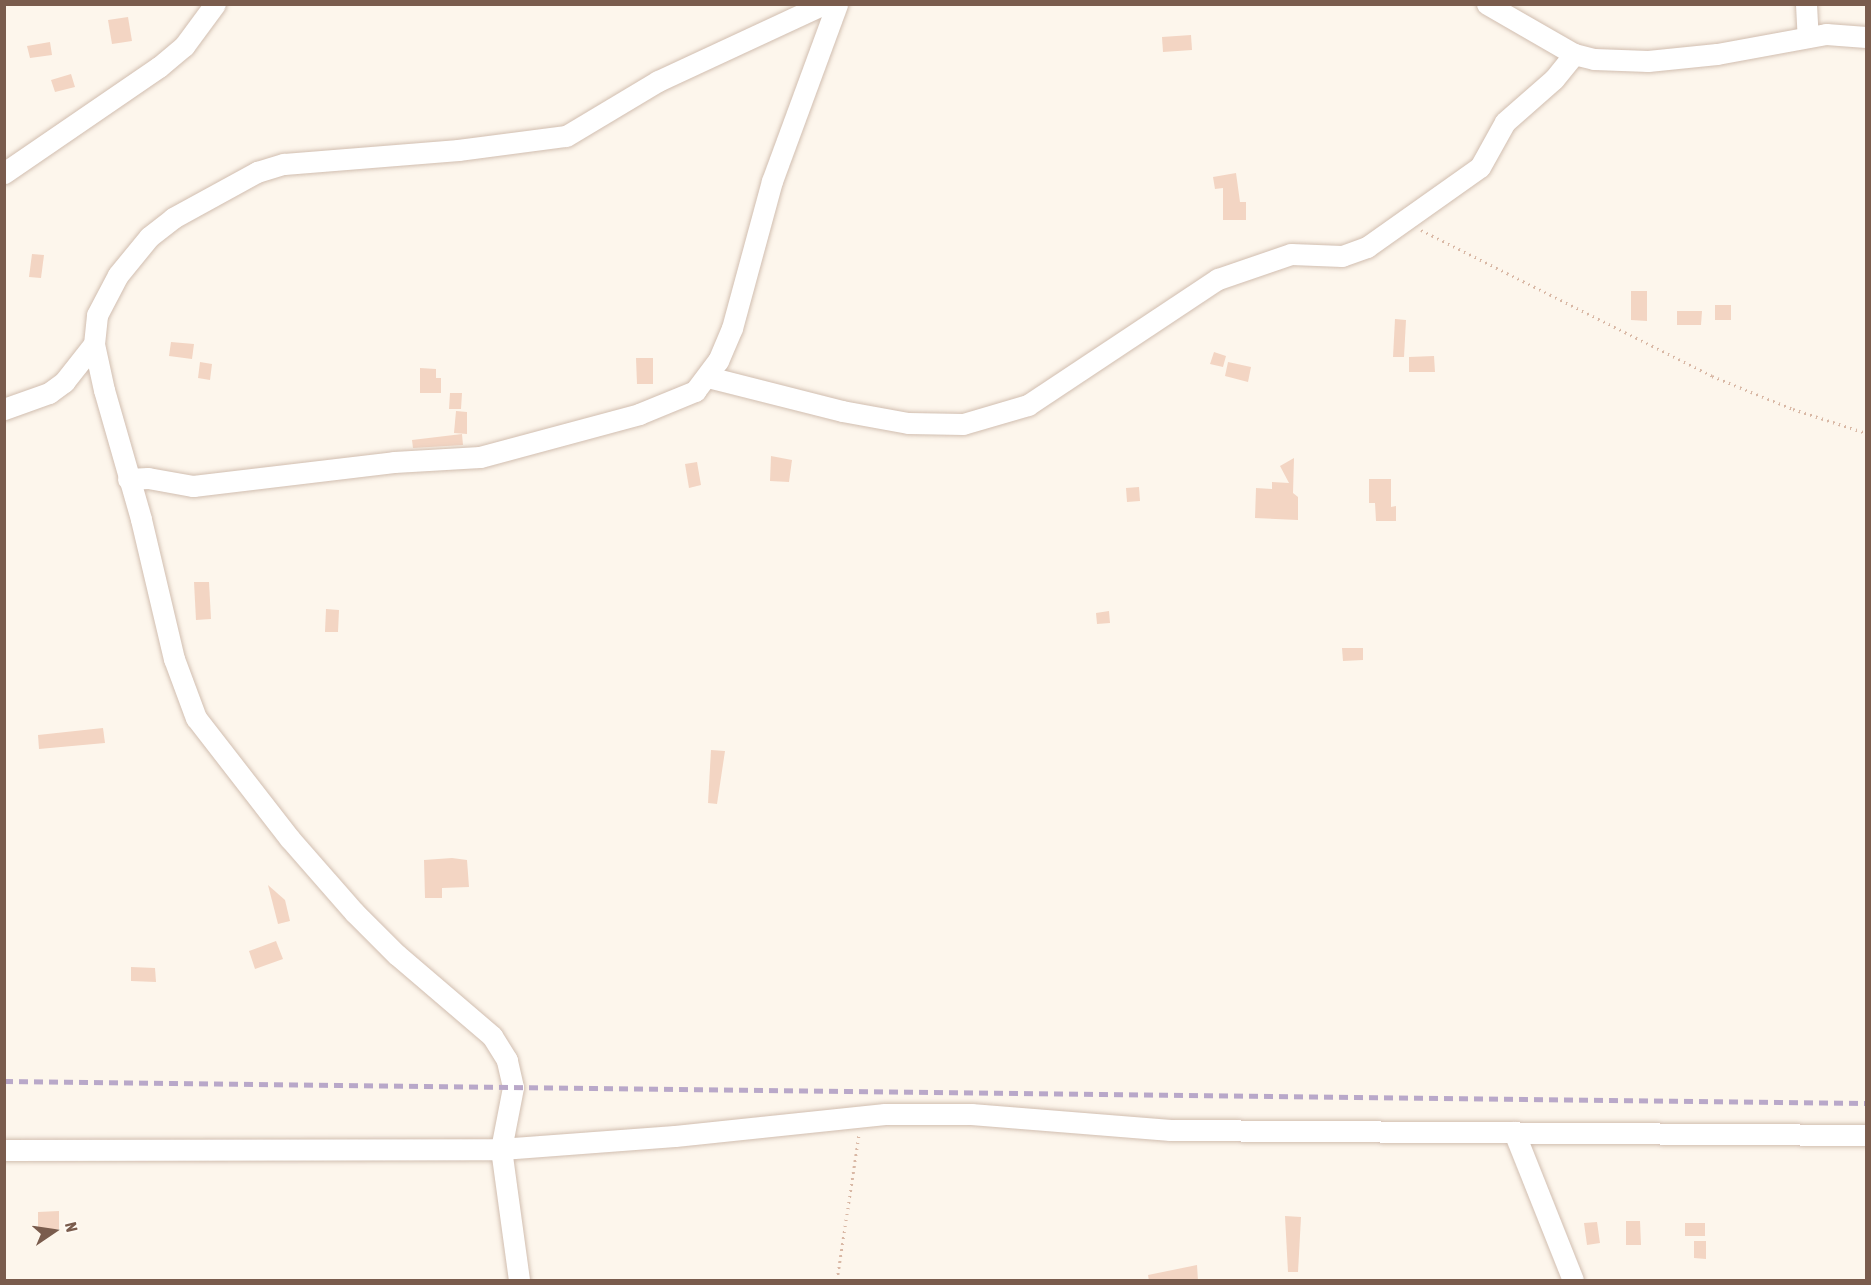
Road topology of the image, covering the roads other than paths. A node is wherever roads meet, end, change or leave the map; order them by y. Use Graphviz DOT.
graph roads {
  1 [pos="215,4"];
  2 [pos="824,4"];
  3 [pos="837,4"];
  4 [pos="1486,4"];
  5 [pos="1806,4"];
  6 [pos="1808,37"];
  7 [pos="1866,37"];
  8 [pos="1574,54"];
  9 [pos="4,172"];
  10 [pos="94,344"];
  11 [pos="708,377"];
  12 [pos="4,409"];
  13 [pos="128,479"];
  14 [pos="1514,1132"];
  15 [pos="1866,1135"];
  16 [pos="501,1149"];
  17 [pos="4,1150"];
  18 [pos="519,1281"];
  19 [pos="1573,1281"];
  1 -- 9 [label="street"];
  2 -- 10 [label="street"];
  3 -- 11 [label="street"];
  4 -- 8 [label="street"];
  5 -- 6 [label="street"];
  6 -- 7 [label="street"];
  6 -- 8 [label="street"];
  8 -- 11 [label="street"];
  10 -- 12 [label="street"];
  10 -- 13 [label="street"];
  11 -- 13 [label="street"];
  13 -- 16 [label="street"];
  14 -- 15 [label="street"];
  14 -- 16 [label="street"];
  14 -- 19 [label="street"];
  16 -- 17 [label="street"];
  16 -- 18 [label="street"];
}
